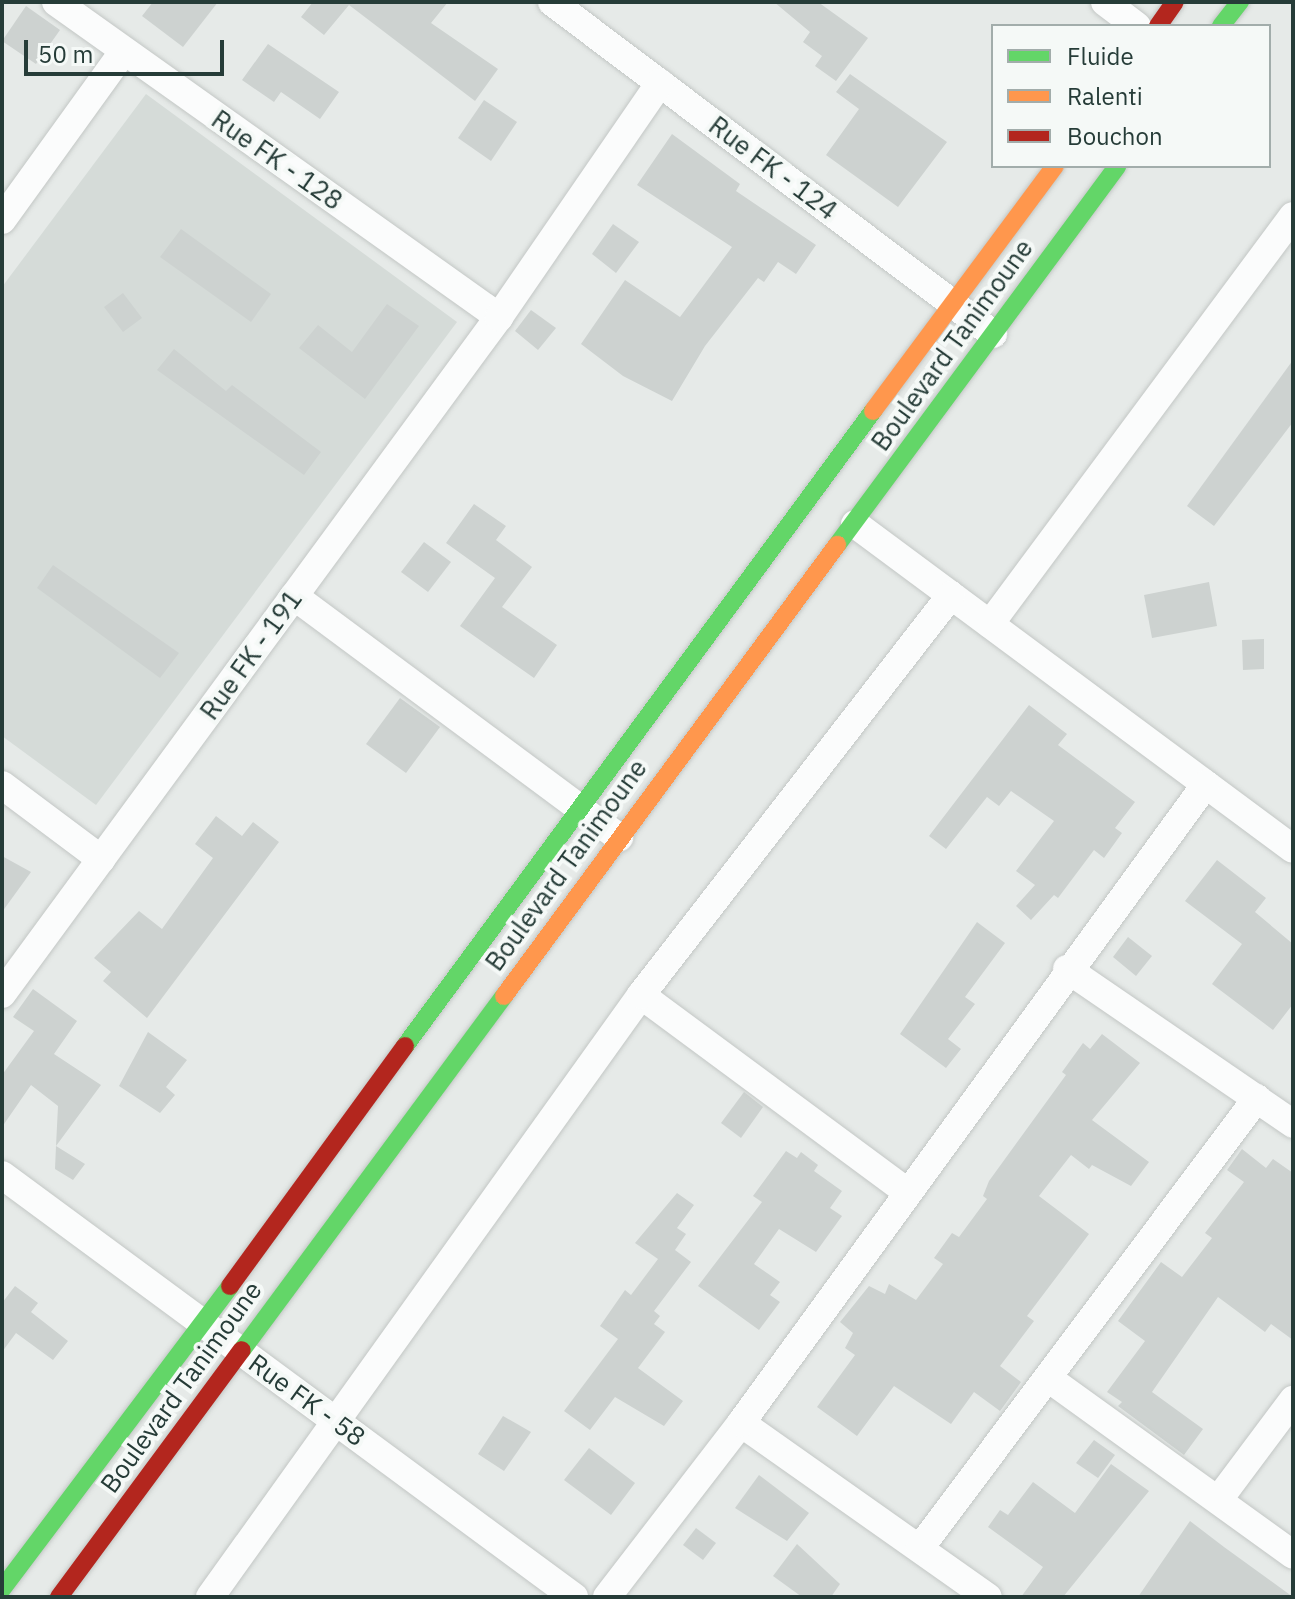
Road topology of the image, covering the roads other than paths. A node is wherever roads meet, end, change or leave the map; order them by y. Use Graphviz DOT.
graph roads {
  1 [pos="56,2"];
  2 [pos="552,2"];
  3 [pos="1105,2"];
  4 [pos="1175,2"];
  5 [pos="1240,2"];
  6 [pos="1134,24"];
  7 [pos="1159,24"];
  8 [pos="1223,24"];
  9 [pos="124,51"];
  10 [pos="660,83"];
  11 [pos="1054,168"];
  12 [pos="1116,168"];
  13 [pos="1293,216"];
  14 [pos="2,220"];
  15 [pos="954,304"];
  16 [pos="499,317"];
  17 [pos="993,334"];
  18 [pos="855,524"];
  19 [pos="951,595"];
  20 [pos="294,596"];
  21 [pos="990,624"];
  22 [pos="1206,784"];
  23 [pos="2,785"];
  24 [pos="579,806"];
  25 [pos="619,837"];
  26 [pos="1293,849"];
  27 [pos="101,859"];
  28 [pos="1067,969"];
  29 [pos="2,994"];
  30 [pos="641,995"];
  31 [pos="1257,1098"];
  32 [pos="1293,1124"];
  33 [pos="2,1175"];
  34 [pos="907,1192"];
  35 [pos="202,1322"];
  36 [pos="240,1350"];
  37 [pos="1048,1378"];
  38 [pos="1293,1400"];
  39 [pos="337,1422"];
  40 [pos="741,1423"];
  41 [pos="1219,1499"];
  42 [pos="920,1548"];
  43 [pos="1293,1555"];
  44 [pos="4,1581"];
  45 [pos="59,1597"];
  46 [pos="210,1597"];
  47 [pos="574,1597"];
  48 [pos="607,1597"];
  49 [pos="988,1597"];
  1 -- 9 [label="street, Rue FK - 128"];
  2 -- 10 [label="street, Rue FK - 124"];
  3 -- 6 [label="street"];
  4 -- 7 [label="main road"];
  5 -- 8 [label="main road"];
  9 -- 14 [label="street"];
  9 -- 16 [label="street, Rue FK - 128"];
  10 -- 15 [label="street, Rue FK - 124"];
  10 -- 16 [label="street, Rue FK - 191"];
  11 -- 15 [label="main road, Boulevard Tanimoune"];
  12 -- 17 [label="main road, Boulevard Tanimoune"];
  13 -- 21 [label="street"];
  15 -- 17 [label="street, Rue FK - 124"];
  15 -- 24 [label="main road, Boulevard Tanimoune"];
  16 -- 20 [label="street, Rue FK - 191"];
  17 -- 18 [label="main road, Boulevard Tanimoune"];
  18 -- 19 [label="street"];
  18 -- 25 [label="main road, Boulevard Tanimoune"];
  19 -- 21 [label="street"];
  19 -- 30 [label="street"];
  20 -- 24 [label="street"];
  20 -- 27 [label="street, Rue FK - 191"];
  21 -- 22 [label="street"];
  22 -- 26 [label="street"];
  22 -- 28 [label="street"];
  23 -- 27 [label="street"];
  24 -- 25 [label="street"];
  24 -- 35 [label="main road, Boulevard Tanimoune"];
  25 -- 36 [label="main road, Boulevard Tanimoune"];
  27 -- 29 [label="street, Rue FK - 191"];
  28 -- 31 [label="street"];
  28 -- 34 [label="street"];
  30 -- 34 [label="street"];
  30 -- 39 [label="street"];
  31 -- 32 [label="street"];
  31 -- 37 [label="street"];
  33 -- 35 [label="street, Rue FK - 58"];
  34 -- 40 [label="street"];
  35 -- 36 [label="street, Rue FK - 58"];
  35 -- 44 [label="main road, Boulevard Tanimoune"];
  36 -- 39 [label="street, Rue FK - 58"];
  36 -- 45 [label="main road, Boulevard Tanimoune"];
  37 -- 41 [label="street"];
  37 -- 42 [label="street"];
  38 -- 41 [label="street"];
  39 -- 46 [label="street"];
  39 -- 47 [label="street, Rue FK - 58"];
  40 -- 42 [label="street"];
  40 -- 48 [label="street"];
  41 -- 43 [label="street"];
  42 -- 49 [label="street"];
}
